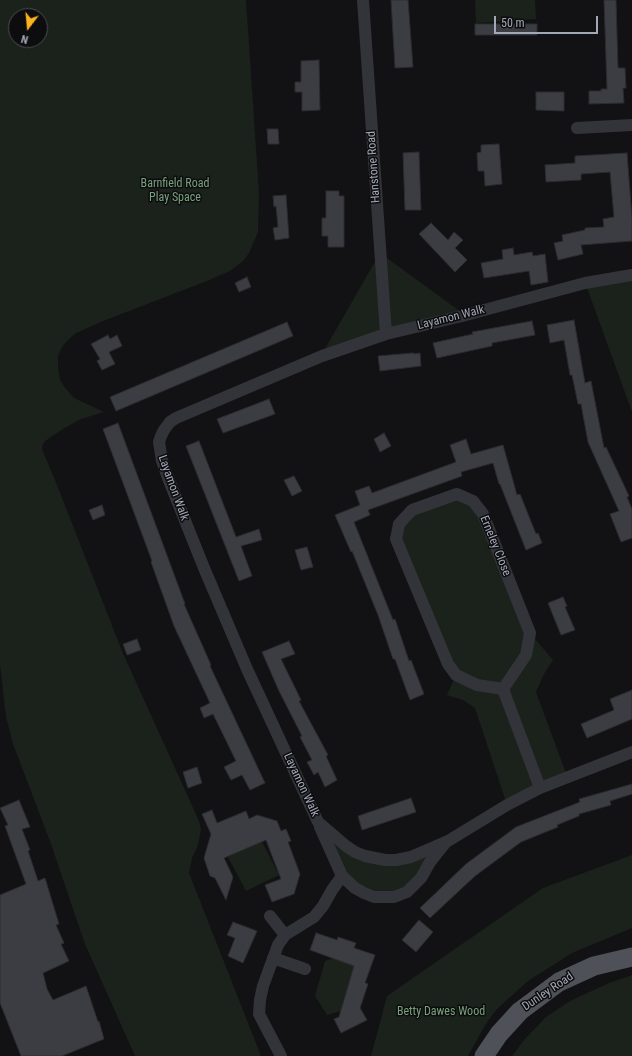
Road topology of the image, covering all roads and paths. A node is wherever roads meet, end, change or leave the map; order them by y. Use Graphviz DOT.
graph roads {
  1 [pos="363,0"];
  2 [pos="632,125"];
  3 [pos="577,128"];
  4 [pos="632,274"];
  5 [pos="386,334"];
  6 [pos="503,689"];
  7 [pos="632,752"];
  8 [pos="540,788"];
  9 [pos="318,822"];
  10 [pos="448,841"];
  11 [pos="342,876"];
  12 [pos="270,916"];
  13 [pos="285,935"];
  14 [pos="632,957"];
  15 [pos="273,958"];
  16 [pos="306,969"];
  17 [pos="281,1056"];
  18 [pos="484,1056"];
  1 -- 5 [label="street, Hanstone Road"];
  2 -- 3 [label="street"];
  4 -- 5 [label="street, Layamon Walk"];
  5 -- 9 [label="street, Layamon Walk"];
  6 -- 6 [label="street, Erneley Close"];
  6 -- 8 [label="street"];
  7 -- 8 [label="street, Layamon Walk"];
  8 -- 10 [label="street, Layamon Walk"];
  9 -- 10 [label="street, Layamon Walk"];
  9 -- 11 [label="street"];
  10 -- 11 [label="street, Layamon Walk"];
  11 -- 13 [label="street"];
  12 -- 13 [label="street"];
  13 -- 15 [label="street"];
  14 -- 18 [label="main road, Dunley Road"];
  15 -- 16 [label="street"];
  15 -- 17 [label="street"];
}
